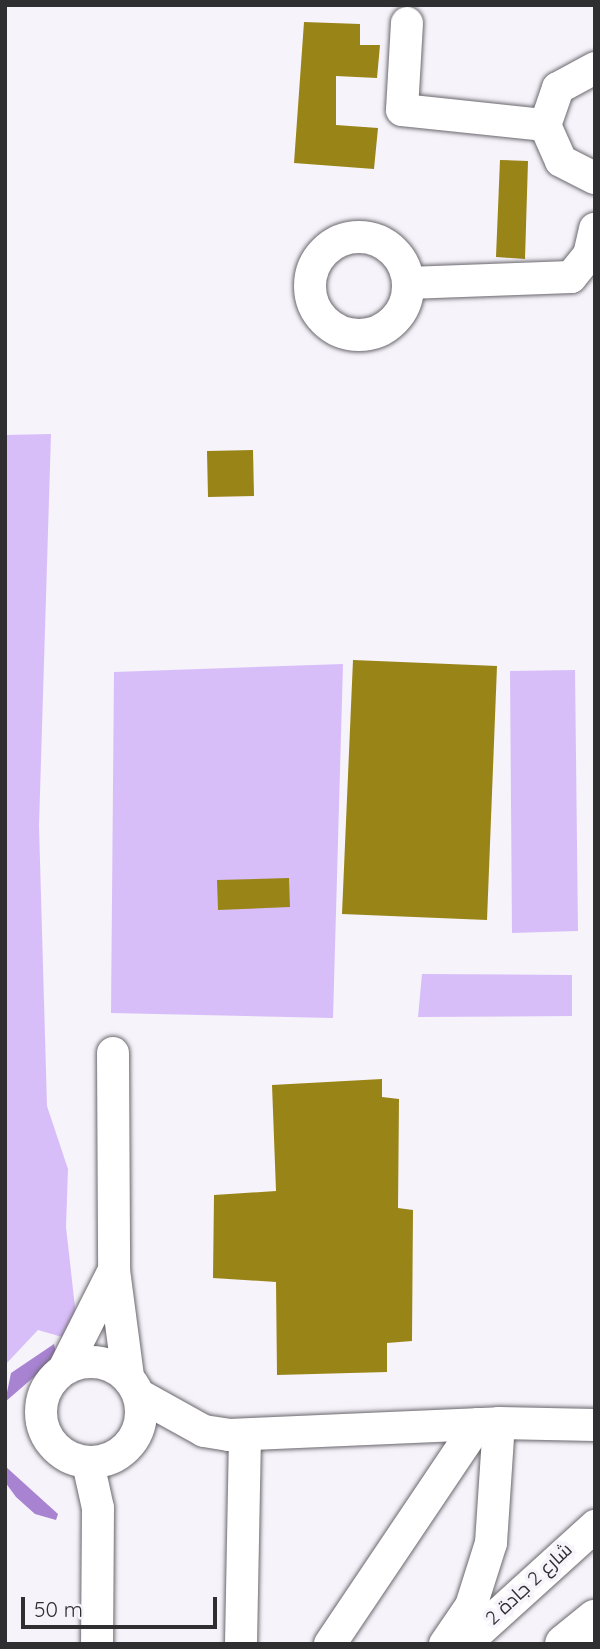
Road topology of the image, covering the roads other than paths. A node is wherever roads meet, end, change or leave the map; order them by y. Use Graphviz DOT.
graph roads {
  1 [pos="407,23"];
  2 [pos="595,68"];
  3 [pos="545,125"];
  4 [pos="595,178"];
  5 [pos="595,229"];
  6 [pos="408,283"];
  7 [pos="113,1053"];
  8 [pos="114,1270"];
  9 [pos="64,1369"];
  10 [pos="134,1386"];
  11 [pos="488,1424"];
  12 [pos="595,1426"];
  13 [pos="246,1436"];
  14 [pos="88,1463"];
  15 [pos="595,1526"];
  16 [pos="595,1619"];
  17 [pos="97,1644"];
  18 [pos="242,1644"];
  19 [pos="330,1644"];
  20 [pos="445,1644"];
  21 [pos="465,1644"];
  22 [pos="564,1644"];
  1 -- 3 [label="street"];
  2 -- 3 [label="street"];
  3 -- 4 [label="street"];
  5 -- 6 [label="street"];
  7 -- 8 [label="street"];
  8 -- 9 [label="street"];
  8 -- 10 [label="street"];
  9 -- 10 [label="street"];
  9 -- 14 [label="street"];
  10 -- 13 [label="street"];
  10 -- 14 [label="street"];
  11 -- 12 [label="street"];
  11 -- 13 [label="street"];
  11 -- 19 [label="street"];
  11 -- 20 [label="street"];
  13 -- 18 [label="street"];
  14 -- 17 [label="street"];
  15 -- 21 [label="street, شارع 2 جادة 2"];
  16 -- 22 [label="main road"];
}
